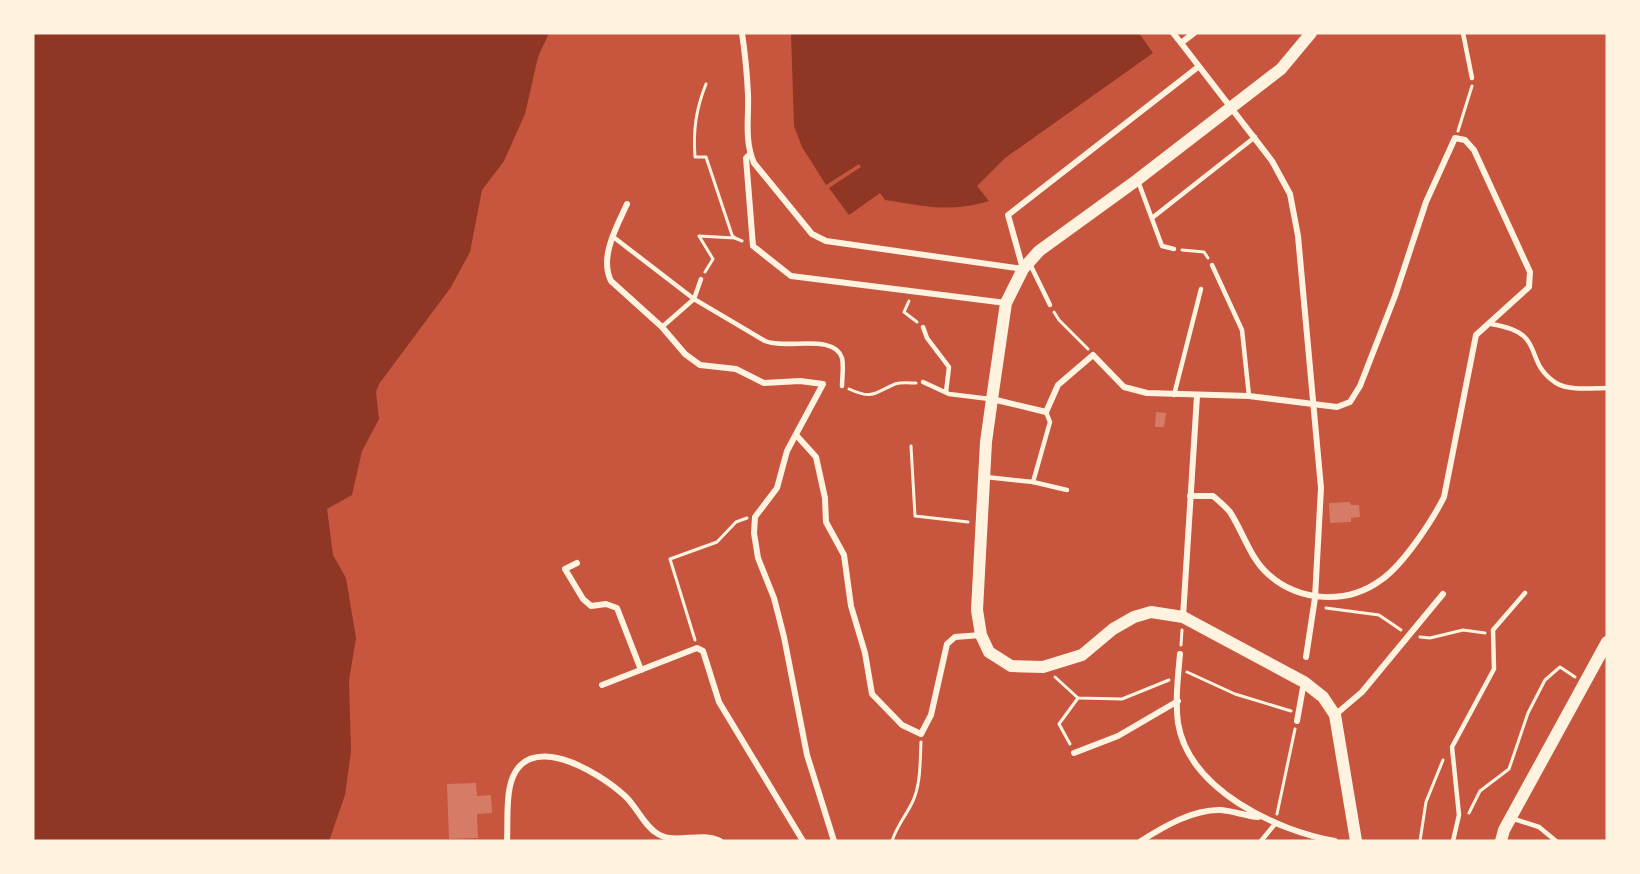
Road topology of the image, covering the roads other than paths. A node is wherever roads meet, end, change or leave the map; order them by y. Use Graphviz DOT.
graph roads {
  1 [pos="742,33"];
  2 [pos="1173,33"];
  3 [pos="1194,33"];
  4 [pos="1311,33"];
  5 [pos="1463,33"];
  6 [pos="1181,43"];
  7 [pos="1198,67"];
  8 [pos="1472,78"];
  9 [pos="1231,107"];
  10 [pos="1256,137"];
  11 [pos="750,154"];
  12 [pos="1137,180"];
  13 [pos="627,204"];
  14 [pos="1152,218"];
  15 [pos="612,236"];
  16 [pos="1174,249"];
  17 [pos="1212,264"];
  18 [pos="1026,266"];
  19 [pos="701,279"];
  20 [pos="1201,290"];
  21 [pos="694,299"];
  22 [pos="1006,303"];
  23 [pos="1050,305"];
  24 [pos="1491,324"];
  25 [pos="663,327"];
  26 [pos="923,327"];
  27 [pos="923,382"];
  28 [pos="842,386"];
  29 [pos="1607,388"];
  30 [pos="946,392"];
  31 [pos="1174,395"];
  32 [pos="1197,396"];
  33 [pos="1250,396"];
  34 [pos="992,399"];
  35 [pos="1315,404"];
  36 [pos="1046,412"];
  37 [pos="796,436"];
  38 [pos="984,477"];
  39 [pos="1032,482"];
  40 [pos="1067,490"];
  41 [pos="1190,496"];
  42 [pos="577,563"];
  43 [pos="1525,593"];
  44 [pos="1443,594"];
  45 [pos="1315,598"];
  46 [pos="1183,617"];
  47 [pos="981,635"];
  48 [pos="1607,642"];
  49 [pos="1180,654"];
  50 [pos="1306,657"];
  51 [pos="641,670"];
  52 [pos="1304,682"];
  53 [pos="602,685"];
  54 [pos="1178,701"];
  55 [pos="1335,716"];
  56 [pos="1296,721"];
  57 [pos="1074,753"];
  58 [pos="1262,818"];
  59 [pos="1511,818"];
  60 [pos="1275,824"];
  61 [pos="1325,840"];
  62 [pos="507,841"];
  63 [pos="720,841"];
  64 [pos="803,841"];
  65 [pos="834,841"];
  66 [pos="1141,841"];
  67 [pos="1261,841"];
  68 [pos="1335,841"];
  69 [pos="1356,841"];
  70 [pos="1453,841"];
  71 [pos="1501,841"];
  72 [pos="1556,841"];
  1 -- 11 [label="street"];
  2 -- 6 [label="street"];
  3 -- 6 [label="street"];
  4 -- 9 [label="main road"];
  5 -- 8 [label="lane"];
  6 -- 7 [label="street"];
  7 -- 9 [label="street"];
  7 -- 18 [label="street"];
  9 -- 10 [label="street"];
  9 -- 12 [label="main road"];
  10 -- 14 [label="lane"];
  10 -- 35 [label="street"];
  11 -- 18 [label="street"];
  11 -- 22 [label="street"];
  12 -- 14 [label="lane"];
  12 -- 18 [label="main road"];
  13 -- 15 [label="street"];
  14 -- 16 [label="lane"];
  15 -- 21 [label="lane"];
  15 -- 25 [label="street"];
  17 -- 33 [label="lane"];
  18 -- 22 [label="main road"];
  18 -- 23 [label="lane"];
  19 -- 21 [label="lane"];
  20 -- 31 [label="lane"];
  21 -- 25 [label="lane"];
  21 -- 28 [label="lane"];
  22 -- 34 [label="main road"];
  24 -- 29 [label="lane"];
  24 -- 35 [label="street"];
  24 -- 45 [label="street"];
  25 -- 37 [label="street"];
  26 -- 30 [label="lane"];
  27 -- 30 [label="lane"];
  30 -- 34 [label="lane"];
  31 -- 32 [label="street"];
  31 -- 36 [label="street"];
  32 -- 33 [label="street"];
  32 -- 41 [label="street"];
  33 -- 35 [label="street"];
  34 -- 36 [label="street"];
  34 -- 38 [label="main road"];
  35 -- 45 [label="street"];
  36 -- 39 [label="lane"];
  37 -- 47 [label="street"];
  37 -- 65 [label="street"];
  38 -- 39 [label="lane"];
  38 -- 47 [label="main road"];
  39 -- 40 [label="lane"];
  41 -- 45 [label="street"];
  41 -- 46 [label="street"];
  42 -- 51 [label="street"];
  43 -- 70 [label="lane"];
  44 -- 55 [label="street"];
  45 -- 50 [label="street"];
  46 -- 47 [label="main road"];
  46 -- 52 [label="main road"];
  48 -- 59 [label="main road"];
  49 -- 54 [label="street"];
  51 -- 53 [label="street"];
  51 -- 64 [label="street"];
  52 -- 55 [label="main road"];
  52 -- 56 [label="street"];
  54 -- 57 [label="street"];
  54 -- 58 [label="street"];
  55 -- 69 [label="main road"];
  58 -- 60 [label="street"];
  58 -- 66 [label="street"];
  59 -- 71 [label="main road"];
  59 -- 72 [label="lane"];
  60 -- 61 [label="street"];
  60 -- 67 [label="lane"];
  61 -- 68 [label="street"];
  62 -- 63 [label="street"];
}
